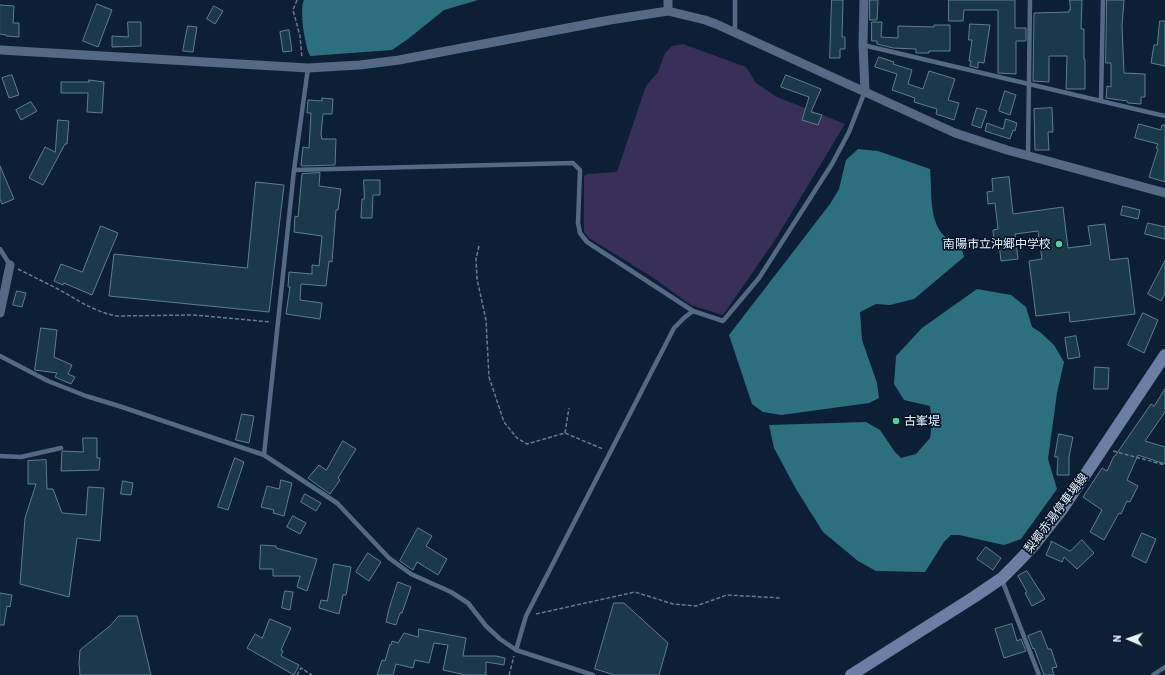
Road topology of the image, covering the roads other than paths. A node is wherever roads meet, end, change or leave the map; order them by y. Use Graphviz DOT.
graph roads {
  1 [pos="668,0"];
  2 [pos="735,0"];
  3 [pos="864,0"];
  4 [pos="1030,0"];
  5 [pos="1103,0"];
  6 [pos="668,11"];
  7 [pos="734,33"];
  8 [pos="863,45"];
  9 [pos="0,50"];
  10 [pos="305,68"];
  11 [pos="1029,84"];
  12 [pos="865,91"];
  13 [pos="1101,100"];
  14 [pos="1165,116"];
  15 [pos="1028,156"];
  16 [pos="294,170"];
  17 [pos="1165,193"];
  18 [pos="0,249"];
  19 [pos="10,265"];
  20 [pos="693,311"];
  21 [pos="0,313"];
  22 [pos="1165,355"];
  23 [pos="0,356"];
  24 [pos="61,448"];
  25 [pos="264,455"];
  26 [pos="0,456"];
  27 [pos="1002,578"];
  28 [pos="516,650"];
  29 [pos="1165,667"];
  30 [pos="592,675"];
  31 [pos="851,675"];
  32 [pos="1039,675"];
  33 [pos="1152,675"];
  1 -- 6 [label="street"];
  2 -- 7 [label="lane"];
  3 -- 8 [label="street"];
  4 -- 11 [label="lane"];
  5 -- 13 [label="lane"];
  6 -- 7 [label="street"];
  6 -- 10 [label="street"];
  7 -- 12 [label="street"];
  8 -- 11 [label="lane"];
  8 -- 12 [label="street"];
  9 -- 10 [label="street"];
  10 -- 16 [label="lane"];
  11 -- 13 [label="lane"];
  11 -- 15 [label="lane"];
  12 -- 15 [label="street"];
  12 -- 20 [label="lane"];
  13 -- 14 [label="lane"];
  15 -- 17 [label="street"];
  16 -- 20 [label="lane"];
  16 -- 25 [label="lane"];
  18 -- 19 [label="lane"];
  19 -- 21 [label="street"];
  20 -- 28 [label="lane"];
  22 -- 27 [label="main road, 梨郷赤湯停車場線"];
  23 -- 25 [label="lane"];
  24 -- 26 [label="lane"];
  25 -- 28 [label="lane"];
  27 -- 31 [label="main road, 梨郷赤湯停車場線"];
  27 -- 32 [label="lane"];
  28 -- 30 [label="lane"];
  29 -- 33 [label="lane"];
}
